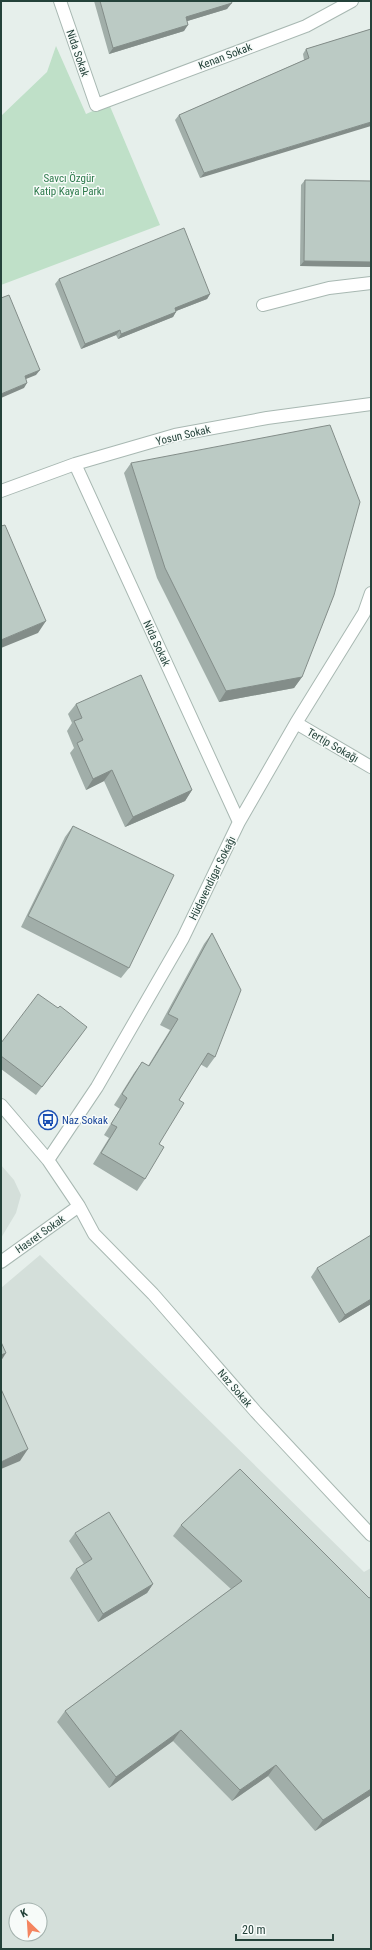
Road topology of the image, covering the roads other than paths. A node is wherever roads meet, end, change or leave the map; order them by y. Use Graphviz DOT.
graph roads {
  1 [pos="60,1"];
  2 [pos="352,1"];
  3 [pos="96,105"];
  4 [pos="371,283"];
  5 [pos="263,304"];
  6 [pos="371,404"];
  7 [pos="75,464"];
  8 [pos="1,492"];
  9 [pos="371,593"];
  10 [pos="296,723"];
  11 [pos="371,767"];
  12 [pos="239,822"];
  13 [pos="1,1105"];
  14 [pos="48,1160"];
  15 [pos="79,1206"];
  16 [pos="1,1262"];
  17 [pos="371,1535"];
  1 -- 3 [label="street, Nida Sokak"];
  2 -- 3 [label="street, Kenan Sokak"];
  4 -- 5 [label="street"];
  6 -- 7 [label="street, Yosun Sokak"];
  7 -- 8 [label="street, Yosun Sokak"];
  7 -- 12 [label="street, Nida Sokak"];
  9 -- 10 [label="street, Hüdavendigar Sokağı"];
  10 -- 11 [label="street, Tertip Sokağı"];
  10 -- 12 [label="street, Hüdavendigar Sokağı"];
  12 -- 14 [label="street, Hüdavendigar Sokağı"];
  13 -- 14 [label="street, Naz Sokak"];
  14 -- 15 [label="street, Naz Sokak"];
  15 -- 16 [label="street, Hasret Sokak"];
  15 -- 17 [label="street, Naz Sokak"];
}
